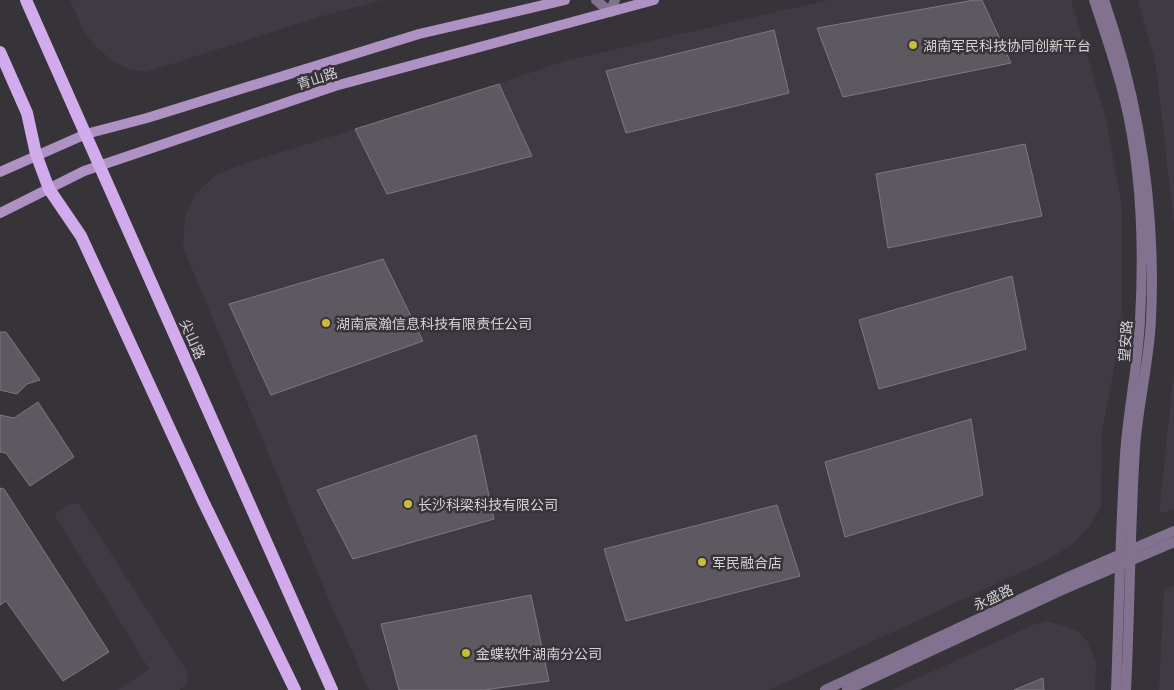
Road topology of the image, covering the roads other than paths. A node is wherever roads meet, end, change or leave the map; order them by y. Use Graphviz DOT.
graph roads {
  1 [pos="26,0"];
  2 [pos="565,0"];
  3 [pos="596,0"];
  4 [pos="615,0"];
  5 [pos="654,0"];
  6 [pos="1094,0"];
  7 [pos="1104,0"];
  8 [pos="610,12"];
  9 [pos="0,52"];
  10 [pos="86,134"];
  11 [pos="36,154"];
  12 [pos="100,166"];
  13 [pos="0,172"];
  14 [pos="49,189"];
  15 [pos="0,213"];
  16 [pos="1174,531"];
  17 [pos="1174,542"];
  18 [pos="1132,550"];
  19 [pos="1120,554"];
  20 [pos="1131,560"];
  21 [pos="1120,565"];
  22 [pos="294,690"];
  23 [pos="332,690"];
  24 [pos="826,690"];
  25 [pos="847,690"];
  26 [pos="1116,690"];
  27 [pos="1126,690"];
  1 -- 10 [label="main road, 尖山路"];
  2 -- 10 [label="main road, 青山路"];
  3 -- 8 [label="street"];
  4 -- 8 [label="street"];
  5 -- 8 [label="main road, 青山路"];
  6 -- 19 [label="street, 望安路"];
  7 -- 18 [label="street, 望安路"];
  8 -- 12 [label="main road, 青山路"];
  9 -- 11 [label="main road"];
  10 -- 11 [label="main road, 青山路"];
  10 -- 12 [label="main road, 尖山路"];
  11 -- 13 [label="main road, 青山路"];
  11 -- 14 [label="main road"];
  12 -- 14 [label="main road, 青山路"];
  12 -- 23 [label="main road, 尖山路"];
  14 -- 15 [label="main road, 青山路"];
  14 -- 22 [label="main road"];
  16 -- 18 [label="street, 永盛路"];
  17 -- 20 [label="street, 永盛路"];
  18 -- 19 [label="street, 永盛路"];
  18 -- 20 [label="street, 望安路"];
  19 -- 21 [label="street, 望安路"];
  19 -- 24 [label="street, 永盛路"];
  20 -- 21 [label="street, 永盛路"];
  20 -- 27 [label="street, 望安路"];
  21 -- 25 [label="street, 永盛路"];
  21 -- 26 [label="street, 望安路"];
}
